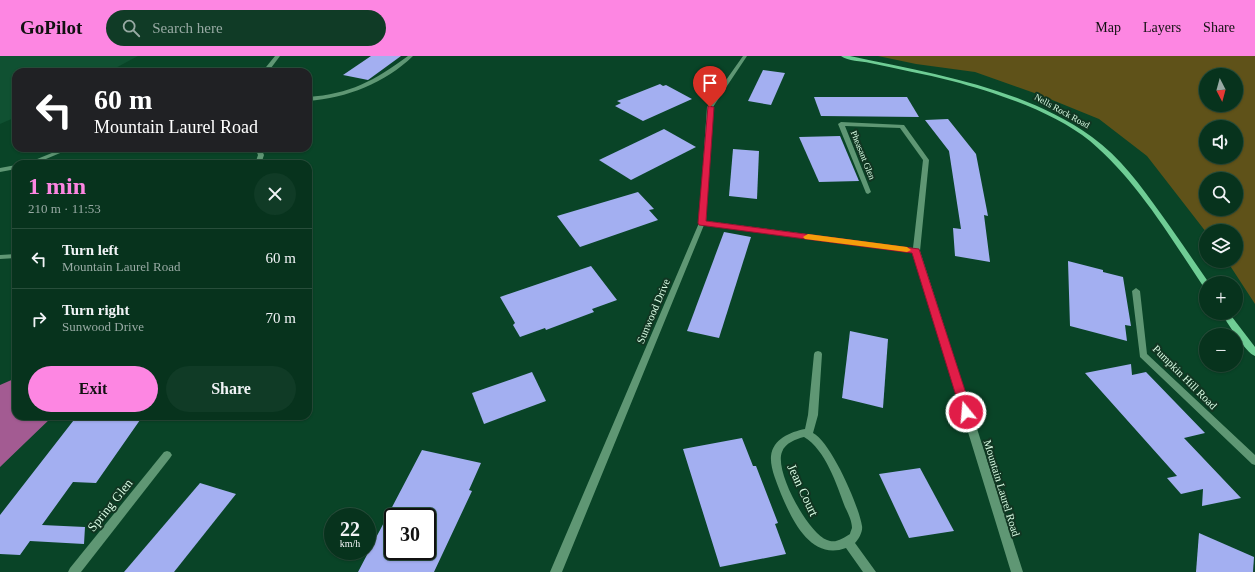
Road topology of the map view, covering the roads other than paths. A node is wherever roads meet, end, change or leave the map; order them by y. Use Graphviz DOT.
graph roads {
  1 [pos="278,56"];
  2 [pos="411,56"];
  3 [pos="745,56"];
  4 [pos="843,56"];
  5 [pos="268,68"];
  6 [pos="312,99"];
  7 [pos="841,124"];
  8 [pos="59,152"];
  9 [pos="38,160"];
  10 [pos="12,168"];
  11 [pos="0,170"];
  12 [pos="868,192"];
  13 [pos="702,223"];
  14 [pos="916,251"];
  15 [pos="12,256"];
  16 [pos="0,257"];
  17 [pos="1200,276"];
  18 [pos="1136,291"];
  19 [pos="1230,320"];
  20 [pos="1255,353"];
  21 [pos="818,354"];
  22 [pos="808,434"];
  23 [pos="167,455"];
  24 [pos="1255,461"];
  25 [pos="848,542"];
  26 [pos="74,572"];
  27 [pos="556,572"];
  28 [pos="870,572"];
  29 [pos="1017,572"];
  1 -- 5 [label="street"];
  2 -- 6 [label="street"];
  3 -- 13 [label="street, Sunwood Drive"];
  4 -- 17 [label="main road, Nells Rock Road"];
  7 -- 12 [label="street, Pheasant Glen"];
  7 -- 14 [label="street, Mountain Laurel Road"];
  8 -- 9 [label="street"];
  10 -- 11 [label="street"];
  13 -- 14 [label="street"];
  13 -- 27 [label="street, Sunwood Drive"];
  14 -- 29 [label="street, Mountain Laurel Road"];
  15 -- 16 [label="street"];
  18 -- 24 [label="street, Pumpkin Hill Road"];
  19 -- 20 [label="main road"];
  21 -- 22 [label="street"];
  22 -- 25 [label="street"];
  22 -- 25 [label="street, Jean Court"];
  23 -- 26 [label="street, Spring Glen"];
  25 -- 28 [label="street"];
}
